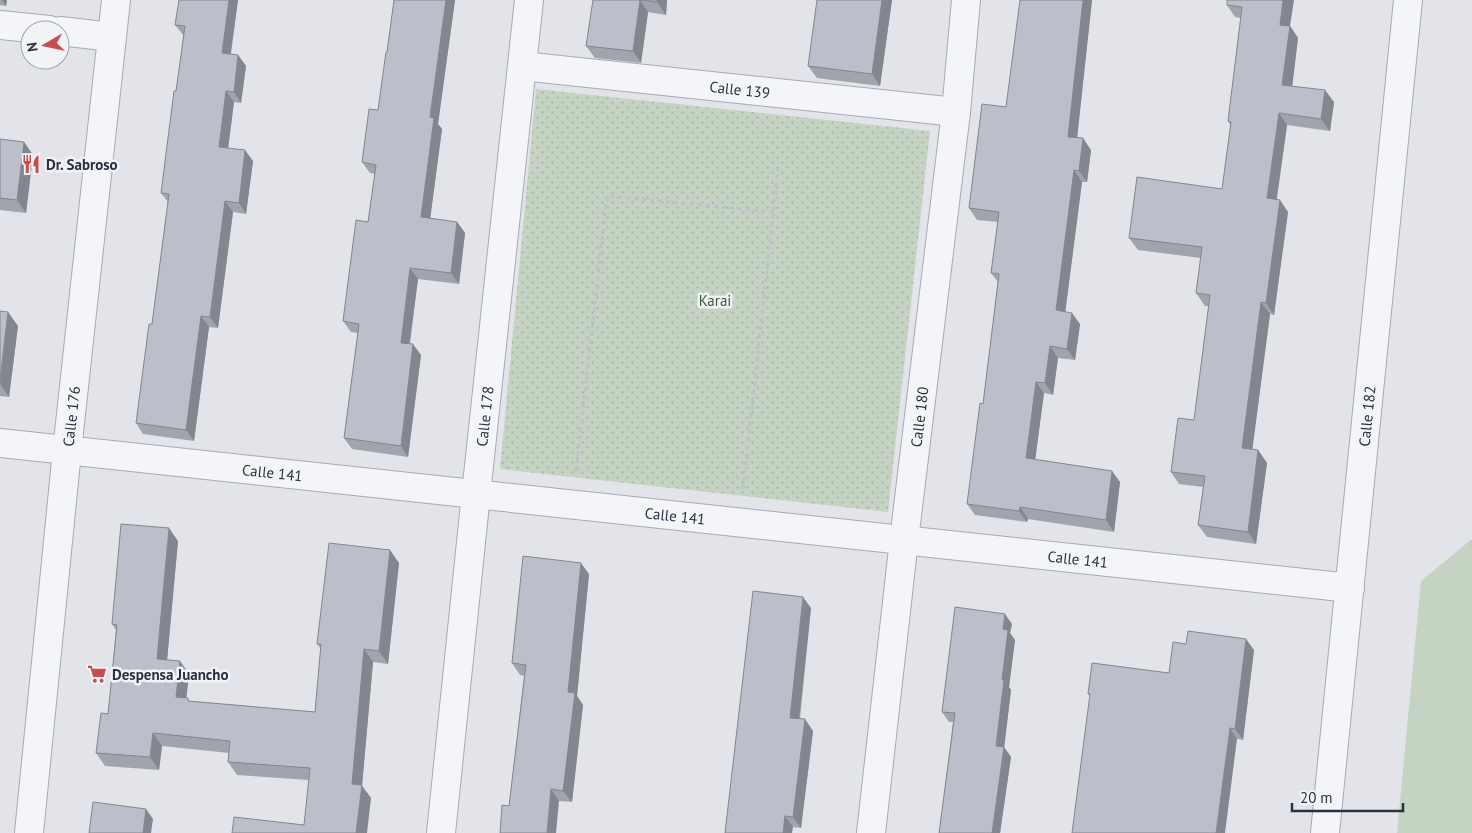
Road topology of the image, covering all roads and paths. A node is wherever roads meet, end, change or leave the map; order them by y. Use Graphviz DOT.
graph roads {
  1 [pos="116,0"];
  2 [pos="529,0"];
  3 [pos="966,0"];
  4 [pos="1408,0"];
  5 [pos="0,25"];
  6 [pos="20,27"];
  7 [pos="70,32"];
  8 [pos="112,37"];
  9 [pos="522,66"];
  10 [pos="956,112"];
  11 [pos="778,168"];
  12 [pos="774,212"];
  13 [pos="0,444"];
  14 [pos="68,451"];
  15 [pos="476,494"];
  16 [pos="573,504"];
  17 [pos="740,522"];
  18 [pos="904,540"];
  19 [pos="1350,588"];
  20 [pos="29,833"];
  21 [pos="441,833"];
  22 [pos="871,833"];
  23 [pos="1325,833"];
  1 -- 8 [label="street, Calle 176"];
  2 -- 9 [label="street, Calle 178"];
  3 -- 10 [label="street, Calle 180"];
  4 -- 19 [label="street, Calle 182"];
  5 -- 6 [label="street"];
  7 -- 8 [label="street"];
  8 -- 14 [label="street, Calle 176"];
  9 -- 10 [label="street, Calle 139"];
  9 -- 15 [label="street, Calle 178"];
  10 -- 18 [label="street, Calle 180"];
  11 -- 12 [label="path"];
  12 -- 16 [label="path"];
  12 -- 17 [label="path"];
  13 -- 14 [label="street, Calle 141"];
  14 -- 15 [label="street, Calle 141"];
  14 -- 20 [label="street, Calle 176"];
  15 -- 16 [label="street, Calle 141"];
  15 -- 21 [label="street, Calle 178"];
  16 -- 17 [label="street, Calle 141"];
  17 -- 18 [label="street, Calle 141"];
  18 -- 19 [label="street, Calle 141"];
  18 -- 22 [label="street, Calle 180"];
  19 -- 23 [label="street, Calle 182"];
}
